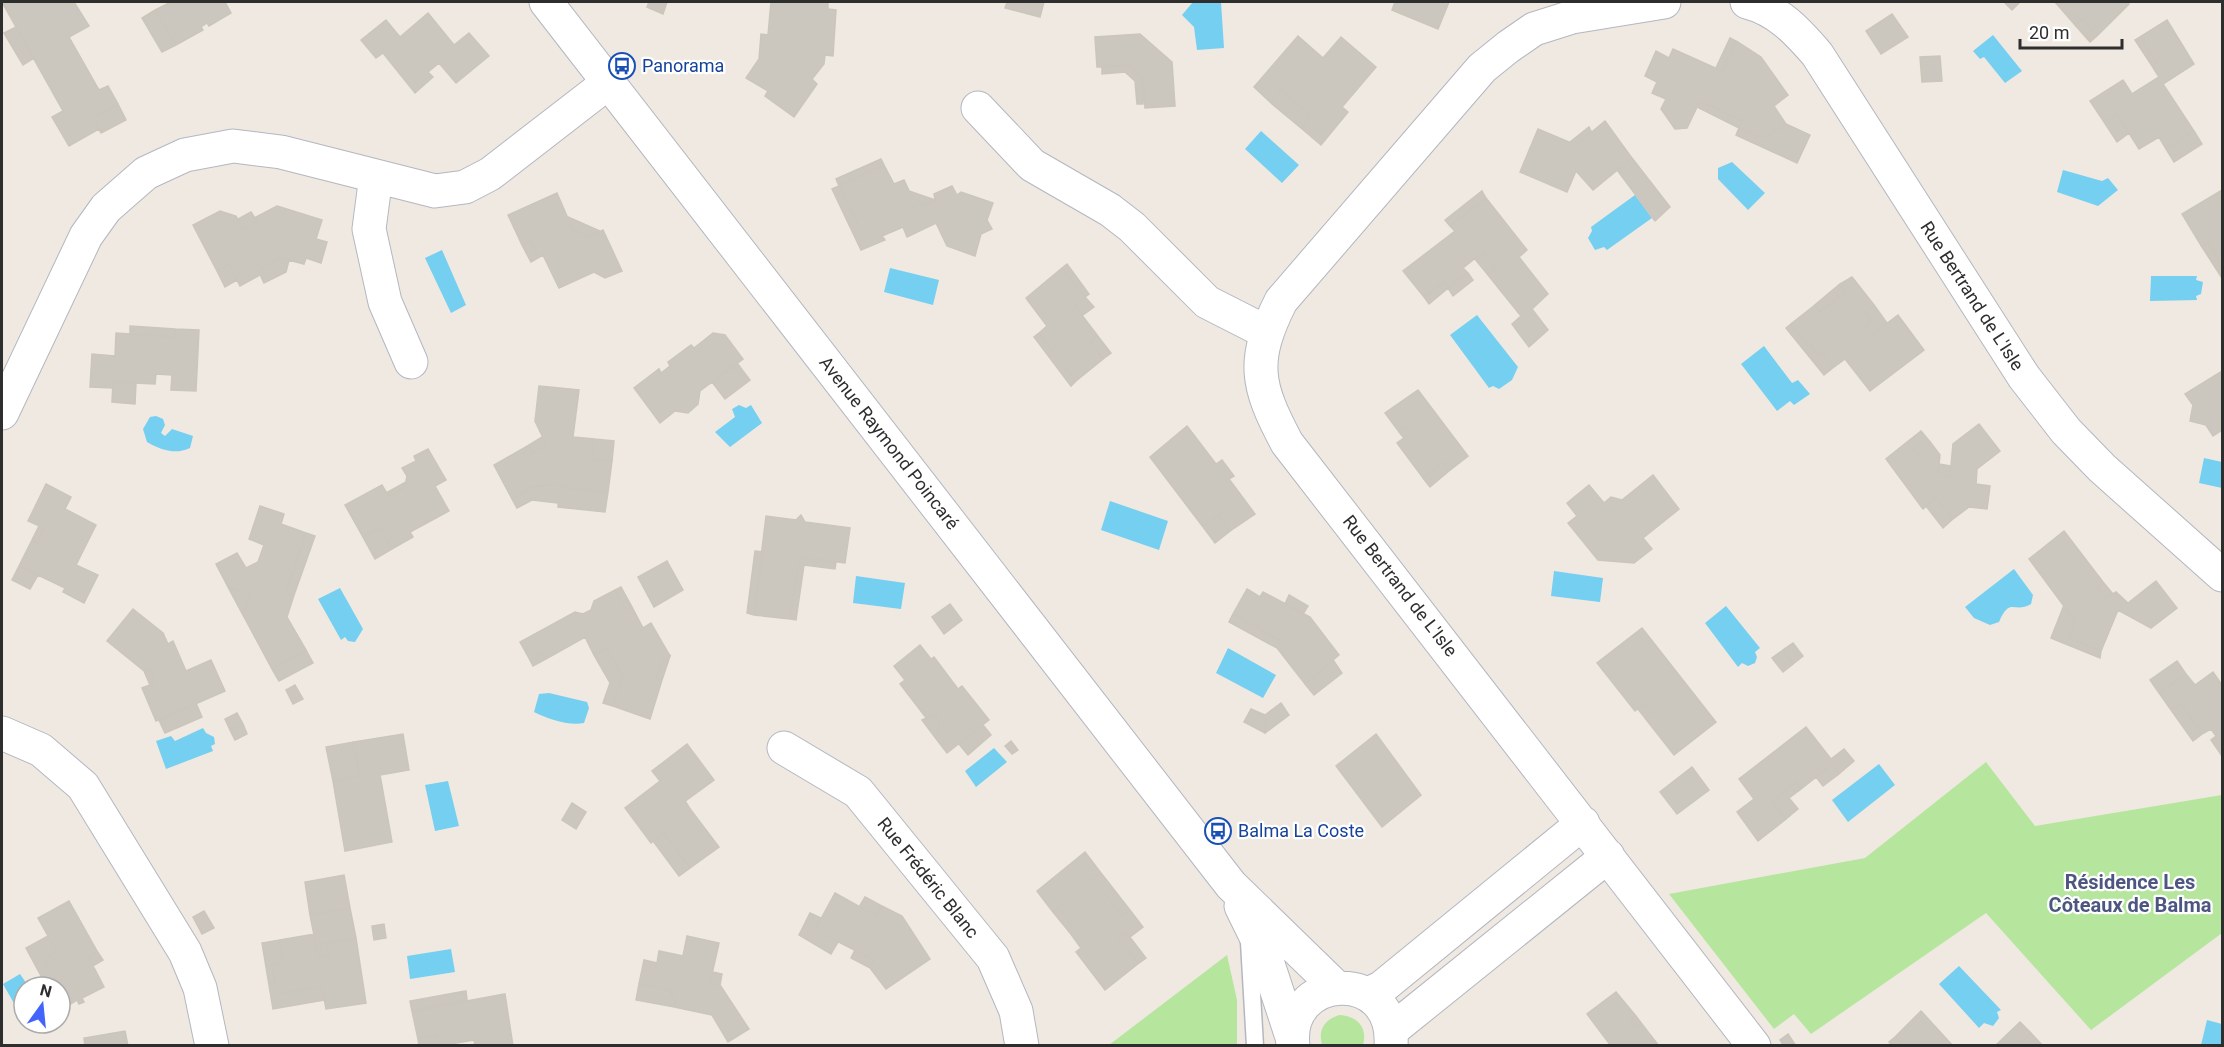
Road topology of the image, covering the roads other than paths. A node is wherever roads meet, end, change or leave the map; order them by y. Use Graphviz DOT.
graph roads {
  1 [pos="546,2"];
  2 [pos="1664,2"];
  3 [pos="1757,3"];
  4 [pos="609,82"];
  5 [pos="978,108"];
  6 [pos="376,176"];
  7 [pos="1266,332"];
  8 [pos="411,362"];
  9 [pos="2,413"];
  10 [pos="2223,575"];
  11 [pos="2,733"];
  12 [pos="784,748"];
  13 [pos="1583,823"];
  14 [pos="1608,856"];
  15 [pos="1231,885"];
  16 [pos="1247,920"];
  17 [pos="1336,987"];
  18 [pos="1368,994"];
  19 [pos="1392,1038"];
  20 [pos="1292,1043"];
  21 [pos="212,1046"];
  22 [pos="1022,1046"];
  23 [pos="1255,1046"];
  24 [pos="1754,1046"];
  1 -- 4 [label="street, Avenue Raymond Poincaré"];
  2 -- 7 [label="street, Rue Bertrand de L'Isle"];
  3 -- 10 [label="street, Rue Bertrand de L'Isle"];
  4 -- 6 [label="street"];
  4 -- 15 [label="street, Avenue Raymond Poincaré"];
  5 -- 7 [label="street"];
  6 -- 8 [label="street"];
  6 -- 9 [label="street"];
  7 -- 13 [label="street, Rue Bertrand de L'Isle"];
  11 -- 21 [label="street"];
  12 -- 22 [label="street, Rue Frédéric Blanc"];
  13 -- 14 [label="street, Rue Bertrand de L'Isle"];
  13 -- 18 [label="street"];
  14 -- 19 [label="street"];
  14 -- 24 [label="street, Rue Bertrand de L'Isle"];
  15 -- 16 [label="street, Avenue Raymond Poincaré"];
  15 -- 17 [label="street, Avenue Raymond Poincaré"];
  16 -- 20 [label="street, Avenue Raymond Poincaré"];
  16 -- 23 [label="lane, Avenue Raymond Poincaré"];
  17 -- 18 [label="street"];
  17 -- 20 [label="street"];
  18 -- 19 [label="street"];
}
